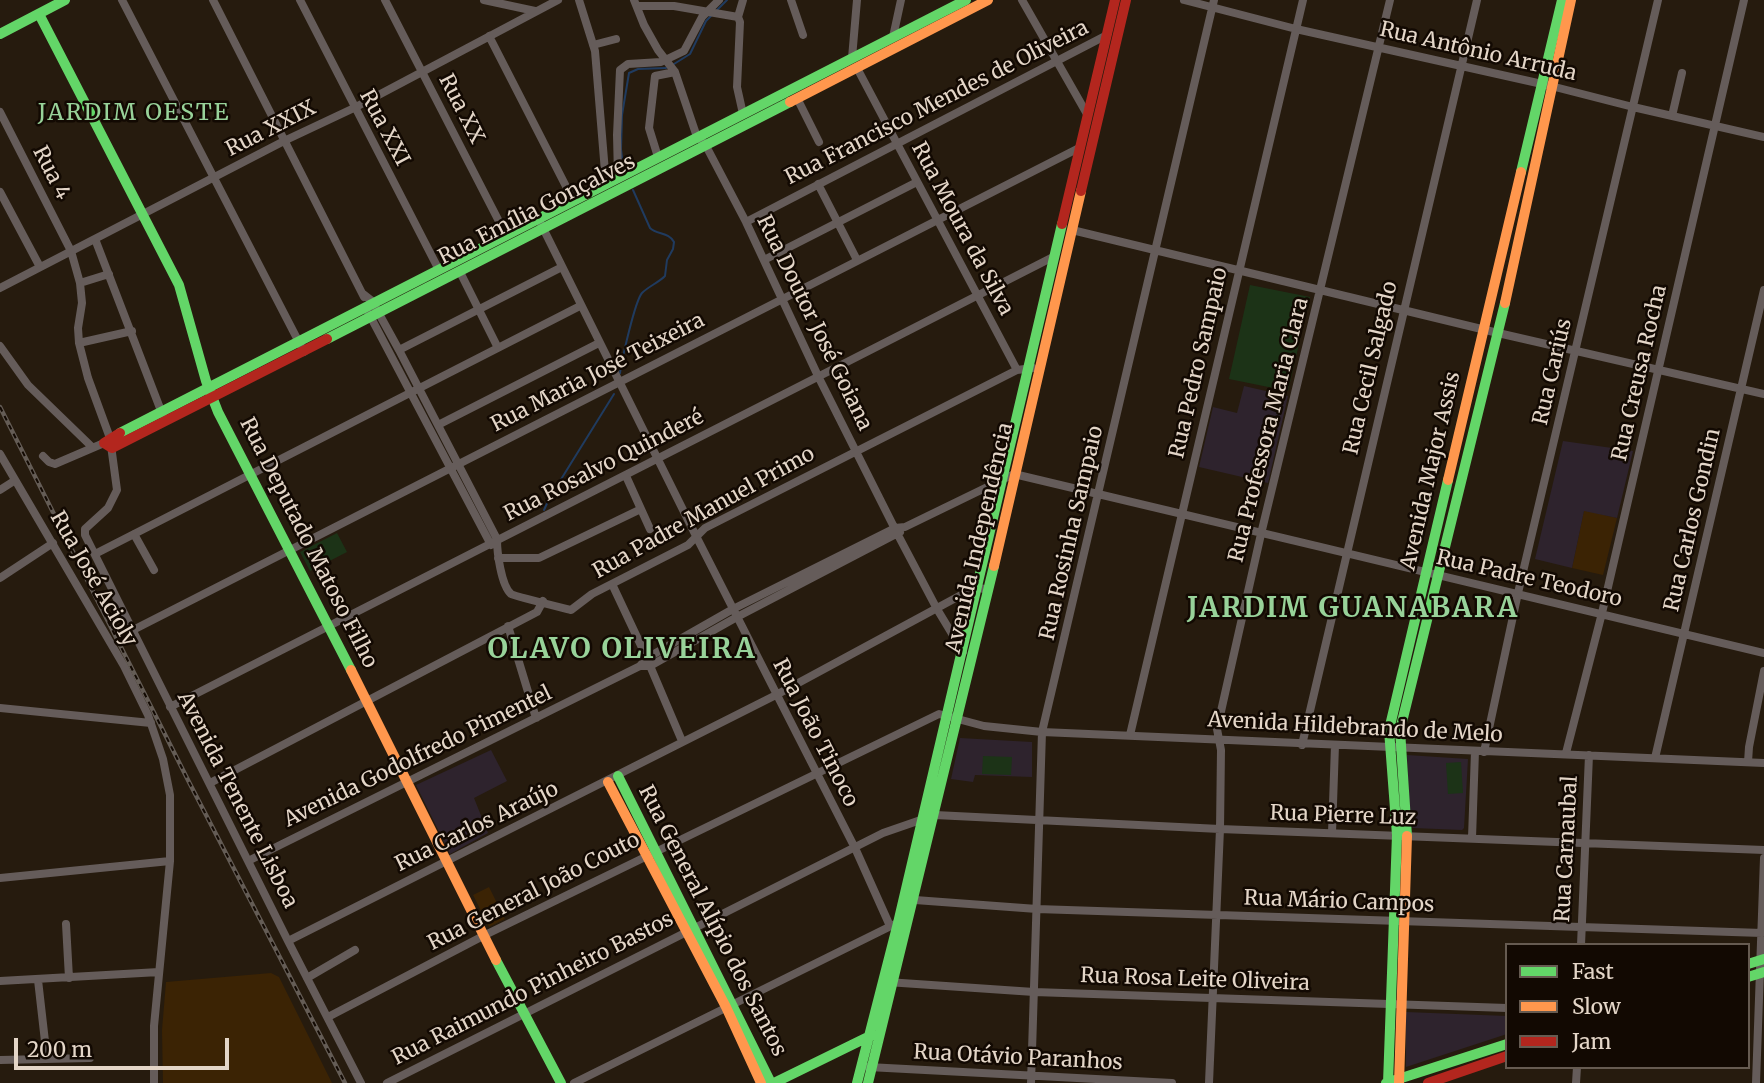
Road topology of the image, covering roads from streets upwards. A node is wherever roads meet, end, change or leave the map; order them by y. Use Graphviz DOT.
graph roads {
  1 [pos="122,0"];
  2 [pos="213,0"];
  3 [pos="300,0"];
  4 [pos="385,0"];
  5 [pos="484,0"];
  6 [pos="531,0"];
  7 [pos="558,0"];
  8 [pos="579,0"];
  9 [pos="719,0"];
  10 [pos="743,0"];
  11 [pos="791,0"];
  12 [pos="857,0"];
  13 [pos="901,0"];
  14 [pos="965,0"];
  15 [pos="1022,0"];
  16 [pos="1115,0"];
  17 [pos="1126,0"];
  18 [pos="1184,0"];
  19 [pos="1303,0"];
  20 [pos="1390,0"];
  21 [pos="1477,0"];
  22 [pos="1562,0"];
  23 [pos="1571,0"];
  24 [pos="1658,0"];
  25 [pos="1744,0"];
  26 [pos="62,1"];
  27 [pos="981,2"];
  28 [pos="635,3"];
  29 [pos="1213,3"];
  30 [pos="528,11"];
  31 [pos="538,11"];
  32 [pos="707,12"];
  33 [pos="39,14"];
  34 [pos="738,17"];
  35 [pos="1296,29"];
  36 [pos="0,34"];
  37 [pos="803,35"];
  38 [pos="1107,35"];
  39 [pos="489,36"];
  40 [pos="893,37"];
  41 [pos="616,39"];
  42 [pos="593,45"];
  43 [pos="1380,47"];
  44 [pos="664,61"];
  45 [pos="1057,61"];
  46 [pos="854,63"];
  47 [pos="1461,67"];
  48 [pos="422,71"];
  49 [pos="675,72"];
  50 [pos="1682,73"];
  51 [pos="812,85"];
  52 [pos="1547,85"];
  53 [pos="797,98"];
  54 [pos="1633,107"];
  55 [pos="354,108"];
  56 [pos="0,112"];
  57 [pos="743,114"];
  58 [pos="1087,114"];
  59 [pos="1672,116"];
  60 [pos="1716,126"];
  61 [pos="1764,137"];
  62 [pos="286,140"];
  63 [pos="701,141"];
  64 [pos="819,142"];
  65 [pos="896,144"];
  66 [pos="1079,148"];
  67 [pos="658,157"];
  68 [pos="214,177"];
  69 [pos="618,177"];
  70 [pos="917,182"];
  71 [pos="606,184"];
  72 [pos="818,184"];
  73 [pos="0,191"];
  74 [pos="573,200"];
  75 [pos="1511,211"];
  76 [pos="143,214"];
  77 [pos="1525,215"];
  78 [pos="938,219"];
  79 [pos="746,222"];
  80 [pos="838,222"];
  81 [pos="540,223"];
  82 [pos="1072,230"];
  83 [pos="506,234"];
  84 [pos="95,239"];
  85 [pos="71,251"];
  86 [pos="1156,252"];
  87 [pos="1053,257"];
  88 [pos="764,260"];
  89 [pos="857,260"];
  90 [pos="468,261"];
  91 [pos="40,267"];
  92 [pos="562,267"];
  93 [pos="439,270"];
  94 [pos="1238,270"];
  95 [pos="460,272"];
  96 [pos="109,274"];
  97 [pos="80,283"];
  98 [pos="0,288"];
  99 [pos="1321,290"];
  100 [pos="1764,290"];
  101 [pos="978,295"];
  102 [pos="782,298"];
  103 [pos="369,306"];
  104 [pos="580,306"];
  105 [pos="1403,309"];
  106 [pos="479,310"];
  107 [pos="1484,329"];
  108 [pos="132,331"];
  109 [pos="1497,333"];
  110 [pos="299,341"];
  111 [pos="79,343"];
  112 [pos="599,343"];
  113 [pos="0,346"];
  114 [pos="498,348"];
  115 [pos="399,350"];
  116 [pos="1576,351"];
  117 [pos="304,352"];
  118 [pos="259,361"];
  119 [pos="1028,369"];
  120 [pos="1659,370"];
  121 [pos="265,372"];
  122 [pos="818,376"];
  123 [pos="619,383"];
  124 [pos="208,387"];
  125 [pos="1741,388"];
  126 [pos="414,390"];
  127 [pos="1764,394"];
  128 [pos="212,399"];
  129 [pos="164,418"];
  130 [pos="438,425"];
  131 [pos="109,443"];
  132 [pos="92,447"];
  133 [pos="1456,450"];
  134 [pos="856,452"];
  135 [pos="0,454"];
  136 [pos="1469,454"];
  137 [pos="43,456"];
  138 [pos="658,460"];
  139 [pos="454,465"];
  140 [pos="250,474"];
  141 [pos="1014,474"];
  142 [pos="626,476"];
  143 [pos="1002,480"];
  144 [pos="14,481"];
  145 [pos="0,490"];
  146 [pos="1099,494"];
  147 [pos="641,509"];
  148 [pos="1181,515"];
  149 [pos="650,529"];
  150 [pos="84,531"];
  151 [pos="896,531"];
  152 [pos="134,534"];
  153 [pos="1261,534"];
  154 [pos="696,537"];
  155 [pos="493,541"];
  156 [pos="53,543"];
  157 [pos="290,551"];
  158 [pos="95,554"];
  159 [pos="497,554"];
  160 [pos="1346,554"];
  161 [pos="154,570"];
  162 [pos="1426,573"];
  163 [pos="1439,576"];
  164 [pos="0,578"];
  165 [pos="612,584"];
  166 [pos="976,587"];
  167 [pos="988,590"];
  168 [pos="1518,593"];
  169 [pos="542,601"];
  170 [pos="937,609"];
  171 [pos="735,613"];
  172 [pos="1602,613"];
  173 [pos="329,626"];
  174 [pos="508,626"];
  175 [pos="134,630"];
  176 [pos="1685,634"];
  177 [pos="967,653"];
  178 [pos="1764,653"];
  179 [pos="646,663"];
  180 [pos="1764,671"];
  181 [pos="776,695"];
  182 [pos="367,702"];
  183 [pos="170,707"];
  184 [pos="0,708"];
  185 [pos="536,718"];
  186 [pos="952,718"];
  187 [pos="151,723"];
  188 [pos="1042,732"];
  189 [pos="1130,734"];
  190 [pos="1219,739"];
  191 [pos="682,741"];
  192 [pos="1302,745"];
  193 [pos="1335,746"];
  194 [pos="1394,746"];
  195 [pos="1479,752"];
  196 [pos="1566,754"];
  197 [pos="1589,755"];
  198 [pos="1655,758"];
  199 [pos="1748,762"];
  200 [pos="1764,763"];
  201 [pos="817,775"];
  202 [pos="613,779"];
  203 [pos="407,781"];
  204 [pos="210,782"];
  205 [pos="935,814"];
  206 [pos="922,819"];
  207 [pos="1039,820"];
  208 [pos="1220,829"];
  209 [pos="1332,833"];
  210 [pos="1402,835"];
  211 [pos="1472,838"];
  212 [pos="1585,843"];
  213 [pos="855,848"];
  214 [pos="1764,850"];
  215 [pos="651,853"];
  216 [pos="1764,858"];
  217 [pos="447,860"];
  218 [pos="170,861"];
  219 [pos="248,861"];
  220 [pos="0,878"];
  221 [pos="915,900"];
  222 [pos="1037,909"];
  223 [pos="1216,915"];
  224 [pos="1399,922"];
  225 [pos="66,923"];
  226 [pos="894,925"];
  227 [pos="1581,928"];
  228 [pos="690,929"];
  229 [pos="1762,933"];
  230 [pos="485,935"];
  231 [pos="288,941"];
  232 [pos="1581,943"];
  233 [pos="355,950"];
  234 [pos="1762,960"];
  235 [pos="159,972"];
  236 [pos="1762,973"];
  237 [pos="69,978"];
  238 [pos="307,978"];
  239 [pos="38,980"];
  240 [pos="0,981"];
  241 [pos="888,982"];
  242 [pos="1034,992"];
  243 [pos="1212,998"];
  244 [pos="729,1005"];
  245 [pos="1396,1005"];
  246 [pos="1505,1008"];
  247 [pos="523,1013"];
  248 [pos="328,1017"];
  249 [pos="1761,1019"];
  250 [pos="881,1031"];
  251 [pos="869,1037"];
  252 [pos="1505,1045"];
  253 [pos="1505,1057"];
  254 [pos="90,1058"];
  255 [pos="47,1059"];
  256 [pos="0,1060"];
  257 [pos="867,1067"];
  258 [pos="1031,1080"];
  259 [pos="1392,1082"];
  260 [pos="154,1083"];
  261 [pos="361,1083"];
  262 [pos="387,1083"];
  263 [pos="561,1083"];
  264 [pos="574,1083"];
  265 [pos="761,1083"];
  266 [pos="773,1083"];
  267 [pos="857,1083"];
  268 [pos="868,1083"];
  269 [pos="1172,1083"];
  270 [pos="1209,1083"];
  271 [pos="1428,1083"];
  272 [pos="1755,1083"];
  1 -- 68 [label="street"];
  2 -- 62 [label="street"];
  3 -- 55 [label="street, Rua XXI"];
  4 -- 48 [label="street, Rua XX"];
  5 -- 30 [label="street"];
  6 -- 30 [label="street"];
  7 -- 31 [label="street, Rua XXIX"];
  8 -- 42 [label="street"];
  9 -- 32 [label="street"];
  10 -- 34 [label="street"];
  11 -- 37 [label="street"];
  12 -- 46 [label="street"];
  13 -- 40 [label="street"];
  14 -- 40 [label="street, Rua Emília Gonçalves"];
  15 -- 45 [label="street"];
  16 -- 38 [label="street, Avenida Independência"];
  17 -- 82 [label="street, Avenida Independência"];
  18 -- 29 [label="street, Rua Antônio Arruda"];
  19 -- 35 [label="street, Rua Pedro Sampaio"];
  20 -- 43 [label="street, Rua Professora Maria Clara"];
  21 -- 47 [label="street, Rua Cecil Salgado"];
  22 -- 52 [label="street, Avenida Major Assis"];
  23 -- 52 [label="street, Avenida Major Assis"];
  24 -- 54 [label="street, Rua Cariús"];
  25 -- 60 [label="street, Rua Creusa Rocha"];
  26 -- 33 [label="street"];
  27 -- 46 [label="street, Rua Emília Gonçalves"];
  28 -- 32 [label="street"];
  28 -- 44 [label="street, Rua Doutor José Goiana"];
  29 -- 35 [label="street, Rua Antônio Arruda"];
  29 -- 86 [label="street, Rua Rosinha Sampaio"];
  30 -- 31 [label="street"];
  31 -- 39 [label="street, Rua XXIX"];
  32 -- 34 [label="street"];
  32 -- 44 [label="street"];
  33 -- 36 [label="street"];
  33 -- 76 [label="street, Rua Deputado Matoso Filho"];
  34 -- 57 [label="street"];
  35 -- 43 [label="street, Rua Antônio Arruda"];
  35 -- 94 [label="street, Rua Pedro Sampaio"];
  38 -- 45 [label="street, Rua Francisco Mendes de Oliveira"];
  38 -- 58 [label="street, Avenida Independência"];
  39 -- 48 [label="street, Rua XXIX"];
  39 -- 74 [label="street"];
  40 -- 46 [label="street, Rua Emília Gonçalves"];
  41 -- 42 [label="street"];
  42 -- 71 [label="street"];
  43 -- 47 [label="street, Rua Antônio Arruda"];
  43 -- 99 [label="street, Rua Professora Maria Clara"];
  44 -- 49 [label="street, Rua Doutor José Goiana"];
  44 -- 69 [label="street"];
  45 -- 58 [label="street"];
  45 -- 65 [label="street, Rua Francisco Mendes de Oliveira"];
  46 -- 51 [label="street, Rua Emília Gonçalves"];
  46 -- 65 [label="street, Rua Moura da Silva"];
  47 -- 52 [label="street, Rua Antônio Arruda"];
  47 -- 105 [label="street, Rua Cecil Salgado"];
  48 -- 55 [label="street, Rua XXIX"];
  48 -- 83 [label="street, Rua XX"];
  49 -- 63 [label="street, Rua Doutor José Goiana"];
  49 -- 67 [label="street"];
  50 -- 59 [label="street"];
  51 -- 53 [label="street, Rua Emília Gonçalves"];
  51 -- 57 [label="street, Rua Emília Gonçalves"];
  52 -- 54 [label="street, Rua Antônio Arruda"];
  52 -- 75 [label="street, Avenida Major Assis"];
  52 -- 77 [label="street, Avenida Major Assis"];
  53 -- 63 [label="street, Rua Emília Gonçalves"];
  53 -- 64 [label="street"];
  54 -- 59 [label="street, Rua Antônio Arruda"];
  54 -- 116 [label="street, Rua Cariús"];
  55 -- 62 [label="street, Rua XXIX"];
  55 -- 93 [label="street, Rua XXI"];
  56 -- 85 [label="street, Rua 4"];
  57 -- 63 [label="street, Rua Emília Gonçalves"];
  58 -- 66 [label="street, Avenida Independência"];
  59 -- 60 [label="street, Rua Antônio Arruda"];
  60 -- 61 [label="street, Rua Antônio Arruda"];
  60 -- 120 [label="street, Rua Creusa Rocha"];
  62 -- 68 [label="street, Rua XXIX"];
  62 -- 103 [label="street"];
  63 -- 67 [label="street, Rua Emília Gonçalves"];
  63 -- 79 [label="street, Rua Doutor José Goiana"];
  63 -- 81 [label="street, Rua Emília Gonçalves"];
  65 -- 70 [label="street, Rua Moura da Silva"];
  65 -- 72 [label="street, Rua Francisco Mendes de Oliveira"];
  66 -- 78 [label="street, Rua Maria José Teixeira"];
  66 -- 87 [label="street, Avenida Independência"];
  67 -- 69 [label="street, Rua Emília Gonçalves"];
  68 -- 76 [label="street, Rua XXIX"];
  68 -- 110 [label="street"];
  69 -- 71 [label="street, Rua Emília Gonçalves"];
  70 -- 78 [label="street, Rua Moura da Silva"];
  70 -- 80 [label="street"];
  71 -- 74 [label="street, Rua Emília Gonçalves"];
  72 -- 79 [label="street, Rua Francisco Mendes de Oliveira"];
  72 -- 80 [label="street"];
  73 -- 91 [label="street"];
  74 -- 81 [label="street, Rua Emília Gonçalves"];
  75 -- 77 [label="street"];
  75 -- 107 [label="street, Avenida Major Assis"];
  76 -- 84 [label="street, Rua XXIX"];
  76 -- 124 [label="street, Rua Deputado Matoso Filho"];
  77 -- 109 [label="street, Avenida Major Assis"];
  78 -- 89 [label="street, Rua Maria José Teixeira"];
  78 -- 101 [label="street, Rua Moura da Silva"];
  79 -- 88 [label="street, Rua Doutor José Goiana"];
  80 -- 88 [label="street"];
  80 -- 89 [label="street"];
  81 -- 83 [label="street, Rua Emília Gonçalves"];
  81 -- 90 [label="street, Rua Emília Gonçalves"];
  81 -- 92 [label="street, Rua João Tinoco"];
  82 -- 86 [label="street"];
  82 -- 119 [label="street, Avenida Independência"];
  83 -- 90 [label="street, Rua Emília Gonçalves"];
  84 -- 85 [label="street, Rua XXIX"];
  84 -- 96 [label="street"];
  85 -- 91 [label="street, Rua XXIX"];
  85 -- 97 [label="street, Rua 4"];
  86 -- 94 [label="street"];
  86 -- 146 [label="street, Rua Rosinha Sampaio"];
  87 -- 101 [label="street, Rua Rosalvo Quinderé"];
  87 -- 119 [label="street, Avenida Independência"];
  88 -- 102 [label="street, Rua Doutor José Goiana"];
  89 -- 102 [label="street, Rua Maria José Teixeira"];
  90 -- 93 [label="street, Rua Emília Gonçalves"];
  90 -- 95 [label="street, Rua Emília Gonçalves"];
  91 -- 98 [label="street, Rua XXIX"];
  92 -- 104 [label="street, Rua João Tinoco"];
  92 -- 106 [label="street"];
  93 -- 103 [label="street, Rua Emília Gonçalves"];
  94 -- 99 [label="street"];
  94 -- 148 [label="street, Rua Pedro Sampaio"];
  95 -- 103 [label="street, Rua Emília Gonçalves"];
  95 -- 106 [label="street"];
  96 -- 97 [label="street"];
  96 -- 108 [label="street"];
  97 -- 111 [label="street, Rua 4"];
  99 -- 105 [label="street"];
  99 -- 153 [label="street, Rua Professora Maria Clara"];
  100 -- 125 [label="street, Rua Carlos Gondin"];
  101 -- 119 [label="street, Rua Moura da Silva"];
  101 -- 122 [label="street, Rua Rosalvo Quinderé"];
  102 -- 122 [label="street, Rua Doutor José Goiana"];
  102 -- 123 [label="street, Rua Maria José Teixeira"];
  103 -- 110 [label="street, Rua Emília Gonçalves"];
  103 -- 115 [label="street"];
  103 -- 117 [label="street, Rua Emília Gonçalves"];
  103 -- 126 [label="street"];
  104 -- 112 [label="street, Rua João Tinoco"];
  104 -- 114 [label="street"];
  105 -- 107 [label="street"];
  105 -- 160 [label="street, Rua Cecil Salgado"];
  106 -- 114 [label="street"];
  106 -- 115 [label="street"];
  107 -- 109 [label="street"];
  107 -- 133 [label="street, Avenida Major Assis"];
  108 -- 111 [label="street"];
  108 -- 129 [label="street"];
  109 -- 116 [label="street"];
  109 -- 136 [label="street, Avenida Major Assis"];
  110 -- 117 [label="street"];
  110 -- 118 [label="street, Rua Emília Gonçalves"];
  111 -- 131 [label="street, Rua 4"];
  112 -- 123 [label="street, Rua João Tinoco"];
  112 -- 130 [label="street"];
  113 -- 132 [label="street"];
  114 -- 126 [label="street"];
  115 -- 126 [label="street"];
  116 -- 120 [label="street"];
  116 -- 168 [label="street, Rua Cariús"];
  117 -- 121 [label="street, Rua Emília Gonçalves"];
  118 -- 121 [label="street"];
  118 -- 124 [label="street, Rua Emília Gonçalves"];
  119 -- 134 [label="street, Rua Padre Manuel Primo"];
  119 -- 141 [label="street, Avenida Independência"];
  119 -- 143 [label="street, Avenida Independência"];
  120 -- 125 [label="street"];
  120 -- 172 [label="street, Rua Creusa Rocha"];
  121 -- 128 [label="street, Rua Emília Gonçalves"];
  122 -- 134 [label="street, Rua Doutor José Goiana"];
  122 -- 138 [label="street, Rua Rosalvo Quinderé"];
  123 -- 138 [label="street, Rua João Tinoco"];
  123 -- 139 [label="street, Rua Maria José Teixeira"];
  124 -- 128 [label="street, Rua Deputado Matoso Filho"];
  124 -- 129 [label="street, Rua Emília Gonçalves"];
  125 -- 127 [label="street"];
  125 -- 176 [label="street, Rua Carlos Gondin"];
  126 -- 130 [label="street"];
  126 -- 139 [label="street"];
  126 -- 140 [label="street"];
  128 -- 129 [label="street, Rua Emília Gonçalves"];
  128 -- 140 [label="street, Rua Deputado Matoso Filho"];
  129 -- 131 [label="street, Rua Emília Gonçalves"];
  130 -- 139 [label="street"];
  131 -- 132 [label="street, Rua Emília Gonçalves"];
  131 -- 150 [label="street, Rua 4"];
  132 -- 137 [label="street, Rua Emília Gonçalves"];
  133 -- 136 [label="street"];
  133 -- 162 [label="street, Avenida Major Assis"];
  134 -- 151 [label="street, Rua Doutor José Goiana"];
  134 -- 154 [label="street, Rua Padre Manuel Primo"];
  135 -- 144 [label="street, Rua José Acioly"];
  136 -- 163 [label="street, Avenida Major Assis"];
  138 -- 142 [label="street, Rua Rosalvo Quinderé"];
  138 -- 154 [label="street, Rua João Tinoco"];
  139 -- 155 [label="street"];
  139 -- 157 [label="street, Rua Maria José Teixeira"];
  140 -- 152 [label="street"];
  140 -- 157 [label="street, Rua Deputado Matoso Filho"];
  141 -- 143 [label="street"];
  141 -- 146 [label="street, Rua Padre Teodoro"];
  141 -- 167 [label="street, Avenida Independência"];
  142 -- 147 [label="street"];
  142 -- 155 [label="street, Rua Rosalvo Quinderé"];
  143 -- 151 [label="street"];
  143 -- 166 [label="street, Avenida Independência"];
  144 -- 145 [label="street"];
  144 -- 156 [label="street, Rua José Acioly"];
  146 -- 148 [label="street, Rua Padre Teodoro"];
  146 -- 188 [label="street, Rua Rosinha Sampaio"];
  147 -- 149 [label="street"];
  147 -- 159 [label="street"];
  148 -- 153 [label="street, Rua Padre Teodoro"];
  148 -- 189 [label="street, Rua Pedro Sampaio"];
  150 -- 158 [label="street, Avenida Tenente Lisboa"];
  151 -- 170 [label="street, Rua Doutor José Goiana"];
  151 -- 171 [label="street, Avenida Godolfredo Pimentel"];
  152 -- 158 [label="street"];
  152 -- 161 [label="street"];
  153 -- 160 [label="street, Rua Padre Teodoro"];
  153 -- 190 [label="street, Rua Professora Maria Clara"];
  154 -- 165 [label="street, Rua Padre Manuel Primo"];
  154 -- 171 [label="street, Rua João Tinoco"];
  155 -- 159 [label="street"];
  155 -- 173 [label="street, Rua Rosalvo Quinderé"];
  156 -- 164 [label="street"];
  156 -- 187 [label="street, Rua José Acioly"];
  157 -- 173 [label="street, Rua Deputado Matoso Filho"];
  157 -- 175 [label="street, Rua Maria José Teixeira"];
  158 -- 175 [label="street, Avenida Tenente Lisboa"];
  159 -- 169 [label="street, Rua Padre Manuel Primo"];
  160 -- 162 [label="street, Rua Padre Teodoro"];
  160 -- 192 [label="street, Rua Cecil Salgado"];
  162 -- 163 [label="street, Rua Padre Teodoro"];
  162 -- 194 [label="street, Avenida Major Assis"];
  163 -- 168 [label="street, Rua Padre Teodoro"];
  163 -- 194 [label="street, Avenida Major Assis"];
  165 -- 169 [label="street, Rua Padre Manuel Primo"];
  165 -- 179 [label="street"];
  166 -- 167 [label="street"];
  166 -- 170 [label="street, Rua Carlos Araújo"];
  166 -- 177 [label="street, Avenida Independência"];
  167 -- 177 [label="street, Avenida Independência"];
  168 -- 172 [label="street, Rua Padre Teodoro"];
  168 -- 195 [label="street, Rua Cariús"];
  169 -- 174 [label="street"];
  170 -- 177 [label="street, Rua Doutor José Goiana"];
  170 -- 181 [label="street, Rua Carlos Araújo"];
  171 -- 179 [label="street, Avenida Godolfredo Pimentel"];
  171 -- 181 [label="street, Rua João Tinoco"];
  172 -- 176 [label="street, Rua Padre Teodoro"];
  172 -- 196 [label="street, Rua Creusa Rocha"];
  173 -- 182 [label="street, Rua Deputado Matoso Filho"];
  173 -- 183 [label="street, Rua Rosalvo Quinderé"];
  174 -- 182 [label="street"];
  174 -- 185 [label="street"];
  175 -- 183 [label="street, Avenida Tenente Lisboa"];
  176 -- 178 [label="street, Rua Padre Teodoro"];
  176 -- 198 [label="street, Rua Carlos Gondin"];
  177 -- 186 [label="street, Avenida Independência"];
  179 -- 185 [label="street, Avenida Godolfredo Pimentel"];
  179 -- 191 [label="street"];
  180 -- 199 [label="street"];
  181 -- 191 [label="street, Rua Carlos Araújo"];
  181 -- 201 [label="street, Rua João Tinoco"];
  182 -- 203 [label="street, Rua Deputado Matoso Filho"];
  182 -- 204 [label="street"];
  183 -- 204 [label="street, Avenida Tenente Lisboa"];
  184 -- 187 [label="street"];
  185 -- 203 [label="street, Avenida Godolfredo Pimentel"];
  186 -- 188 [label="street, Avenida Hildebrando de Melo"];
  186 -- 201 [label="street, Rua General João Couto"];
  186 -- 205 [label="street, Avenida Independência"];
  186 -- 206 [label="street, Avenida Independência"];
  187 -- 218 [label="street, Rua José Acioly"];
  188 -- 189 [label="street, Avenida Hildebrando de Melo"];
  188 -- 207 [label="street, Rua Rosinha Sampaio"];
  189 -- 190 [label="street, Avenida Hildebrando de Melo"];
  190 -- 192 [label="street, Avenida Hildebrando de Melo"];
  190 -- 208 [label="street, Rua Professora Maria Clara"];
  191 -- 202 [label="street, Rua Carlos Araújo"];
  192 -- 193 [label="street, Avenida Hildebrando de Melo"];
  193 -- 194 [label="street, Avenida Hildebrando de Melo"];
  193 -- 209 [label="street"];
  194 -- 195 [label="street, Avenida Hildebrando de Melo"];
  194 -- 210 [label="street, Avenida Major Assis"];
  195 -- 196 [label="street, Avenida Hildebrando de Melo"];
  195 -- 211 [label="street, Rua Cariús"];
  196 -- 197 [label="street, Avenida Hildebrando de Melo"];
  197 -- 198 [label="street, Avenida Hildebrando de Melo"];
  197 -- 212 [label="street, Rua Carnaubal"];
  198 -- 199 [label="street, Avenida Hildebrando de Melo"];
  199 -- 200 [label="street, Avenida Hildebrando de Melo"];
  201 -- 213 [label="street, Rua João Tinoco"];
  201 -- 215 [label="street, Rua General João Couto"];
  202 -- 215 [label="street, Rua General Alípio dos Santos"];
  202 -- 217 [label="street, Rua Carlos Araújo"];
  203 -- 217 [label="street, Rua Deputado Matoso Filho"];
  203 -- 219 [label="street, Avenida Godolfredo Pimentel"];
  204 -- 219 [label="street, Avenida Tenente Lisboa"];
  205 -- 206 [label="street, Rua Pierre Luz"];
  205 -- 207 [label="street, Rua Pierre Luz"];
  205 -- 221 [label="street, Avenida Independência"];
  206 -- 213 [label="street, Rua Raimundo Pinheiro Bastos"];
  206 -- 226 [label="street, Avenida Independência"];
  207 -- 208 [label="street, Rua Pierre Luz"];
  207 -- 222 [label="street, Rua Rosinha Sampaio"];
  208 -- 209 [label="street, Rua Pierre Luz"];
  208 -- 223 [label="street, Rua Professora Maria Clara"];
  209 -- 210 [label="street, Rua Pierre Luz"];
  210 -- 211 [label="street, Rua Pierre Luz"];
  210 -- 224 [label="street, Avenida Major Assis"];
  211 -- 212 [label="street, Rua Pierre Luz"];
  212 -- 214 [label="street, Rua Pierre Luz"];
  212 -- 227 [label="street, Rua Carnaubal"];
  213 -- 226 [label="street, Rua João Tinoco"];
  213 -- 228 [label="street, Rua Raimundo Pinheiro Bastos"];
  215 -- 228 [label="street, Rua General Alípio dos Santos"];
  215 -- 230 [label="street, Rua General João Couto"];
  216 -- 229 [label="street"];
  217 -- 230 [label="street, Rua Deputado Matoso Filho"];
  217 -- 231 [label="street, Rua Carlos Araújo"];
  218 -- 220 [label="street"];
  218 -- 235 [label="street, Rua José Acioly"];
  219 -- 231 [label="street, Avenida Tenente Lisboa"];
  221 -- 222 [label="street, Rua Mário Campos"];
  221 -- 241 [label="street, Avenida Independência"];
  222 -- 223 [label="street, Rua Mário Campos"];
  222 -- 242 [label="street, Rua Rosinha Sampaio"];
  223 -- 224 [label="street, Rua Mário Campos"];
  223 -- 243 [label="street, Rua Professora Maria Clara"];
  224 -- 227 [label="street, Rua Mário Campos"];
  224 -- 245 [label="street, Avenida Major Assis"];
  225 -- 237 [label="street"];
  226 -- 241 [label="street, Avenida Independência"];
  226 -- 244 [label="street"];
  227 -- 229 [label="street, Rua Mário Campos"];
  227 -- 232 [label="street, Rua Carnaubal"];
  228 -- 244 [label="street, Rua General Alípio dos Santos"];
  228 -- 247 [label="street, Rua Raimundo Pinheiro Bastos"];
  229 -- 234 [label="street"];
  230 -- 247 [label="street, Rua Deputado Matoso Filho"];
  230 -- 248 [label="street, Rua General João Couto"];
  231 -- 238 [label="street, Avenida Tenente Lisboa"];
  233 -- 238 [label="street"];
  234 -- 236 [label="street"];
  235 -- 237 [label="street"];
  235 -- 260 [label="street, Rua José Acioly"];
  236 -- 249 [label="street"];
  237 -- 239 [label="street"];
  238 -- 248 [label="street, Avenida Tenente Lisboa"];
  239 -- 240 [label="street"];
  239 -- 255 [label="street"];
  241 -- 242 [label="street, Rua Rosa Leite Oliveira"];
  241 -- 250 [label="street, Avenida Independência"];
  241 -- 251 [label="street, Avenida Independência"];
  242 -- 243 [label="street, Rua Rosa Leite Oliveira"];
  242 -- 258 [label="street, Rua Rosinha Sampaio"];
  243 -- 245 [label="street, Rua Rosa Leite Oliveira"];
  243 -- 270 [label="street, Rua Professora Maria Clara"];
  244 -- 264 [label="street"];
  244 -- 265 [label="street, Rua General Alípio dos Santos"];
  244 -- 266 [label="street, Rua General Alípio dos Santos"];
  245 -- 246 [label="street, Rua Rosa Leite Oliveira"];
  245 -- 259 [label="street, Avenida Major Assis"];
  247 -- 262 [label="street, Rua Raimundo Pinheiro Bastos"];
  247 -- 263 [label="street, Rua Deputado Matoso Filho"];
  248 -- 261 [label="street, Avenida Tenente Lisboa"];
  249 -- 272 [label="street"];
  250 -- 251 [label="street"];
  250 -- 257 [label="street, Avenida Independência"];
  251 -- 257 [label="street, Avenida Independência"];
  251 -- 266 [label="street"];
  252 -- 259 [label="street"];
  253 -- 271 [label="street"];
  254 -- 255 [label="street"];
  255 -- 256 [label="street"];
  257 -- 258 [label="street, Rua Otávio Paranhos"];
  257 -- 267 [label="street, Avenida Independência"];
  257 -- 268 [label="street, Avenida Independência"];
  258 -- 269 [label="street, Rua Otávio Paranhos"];
}
